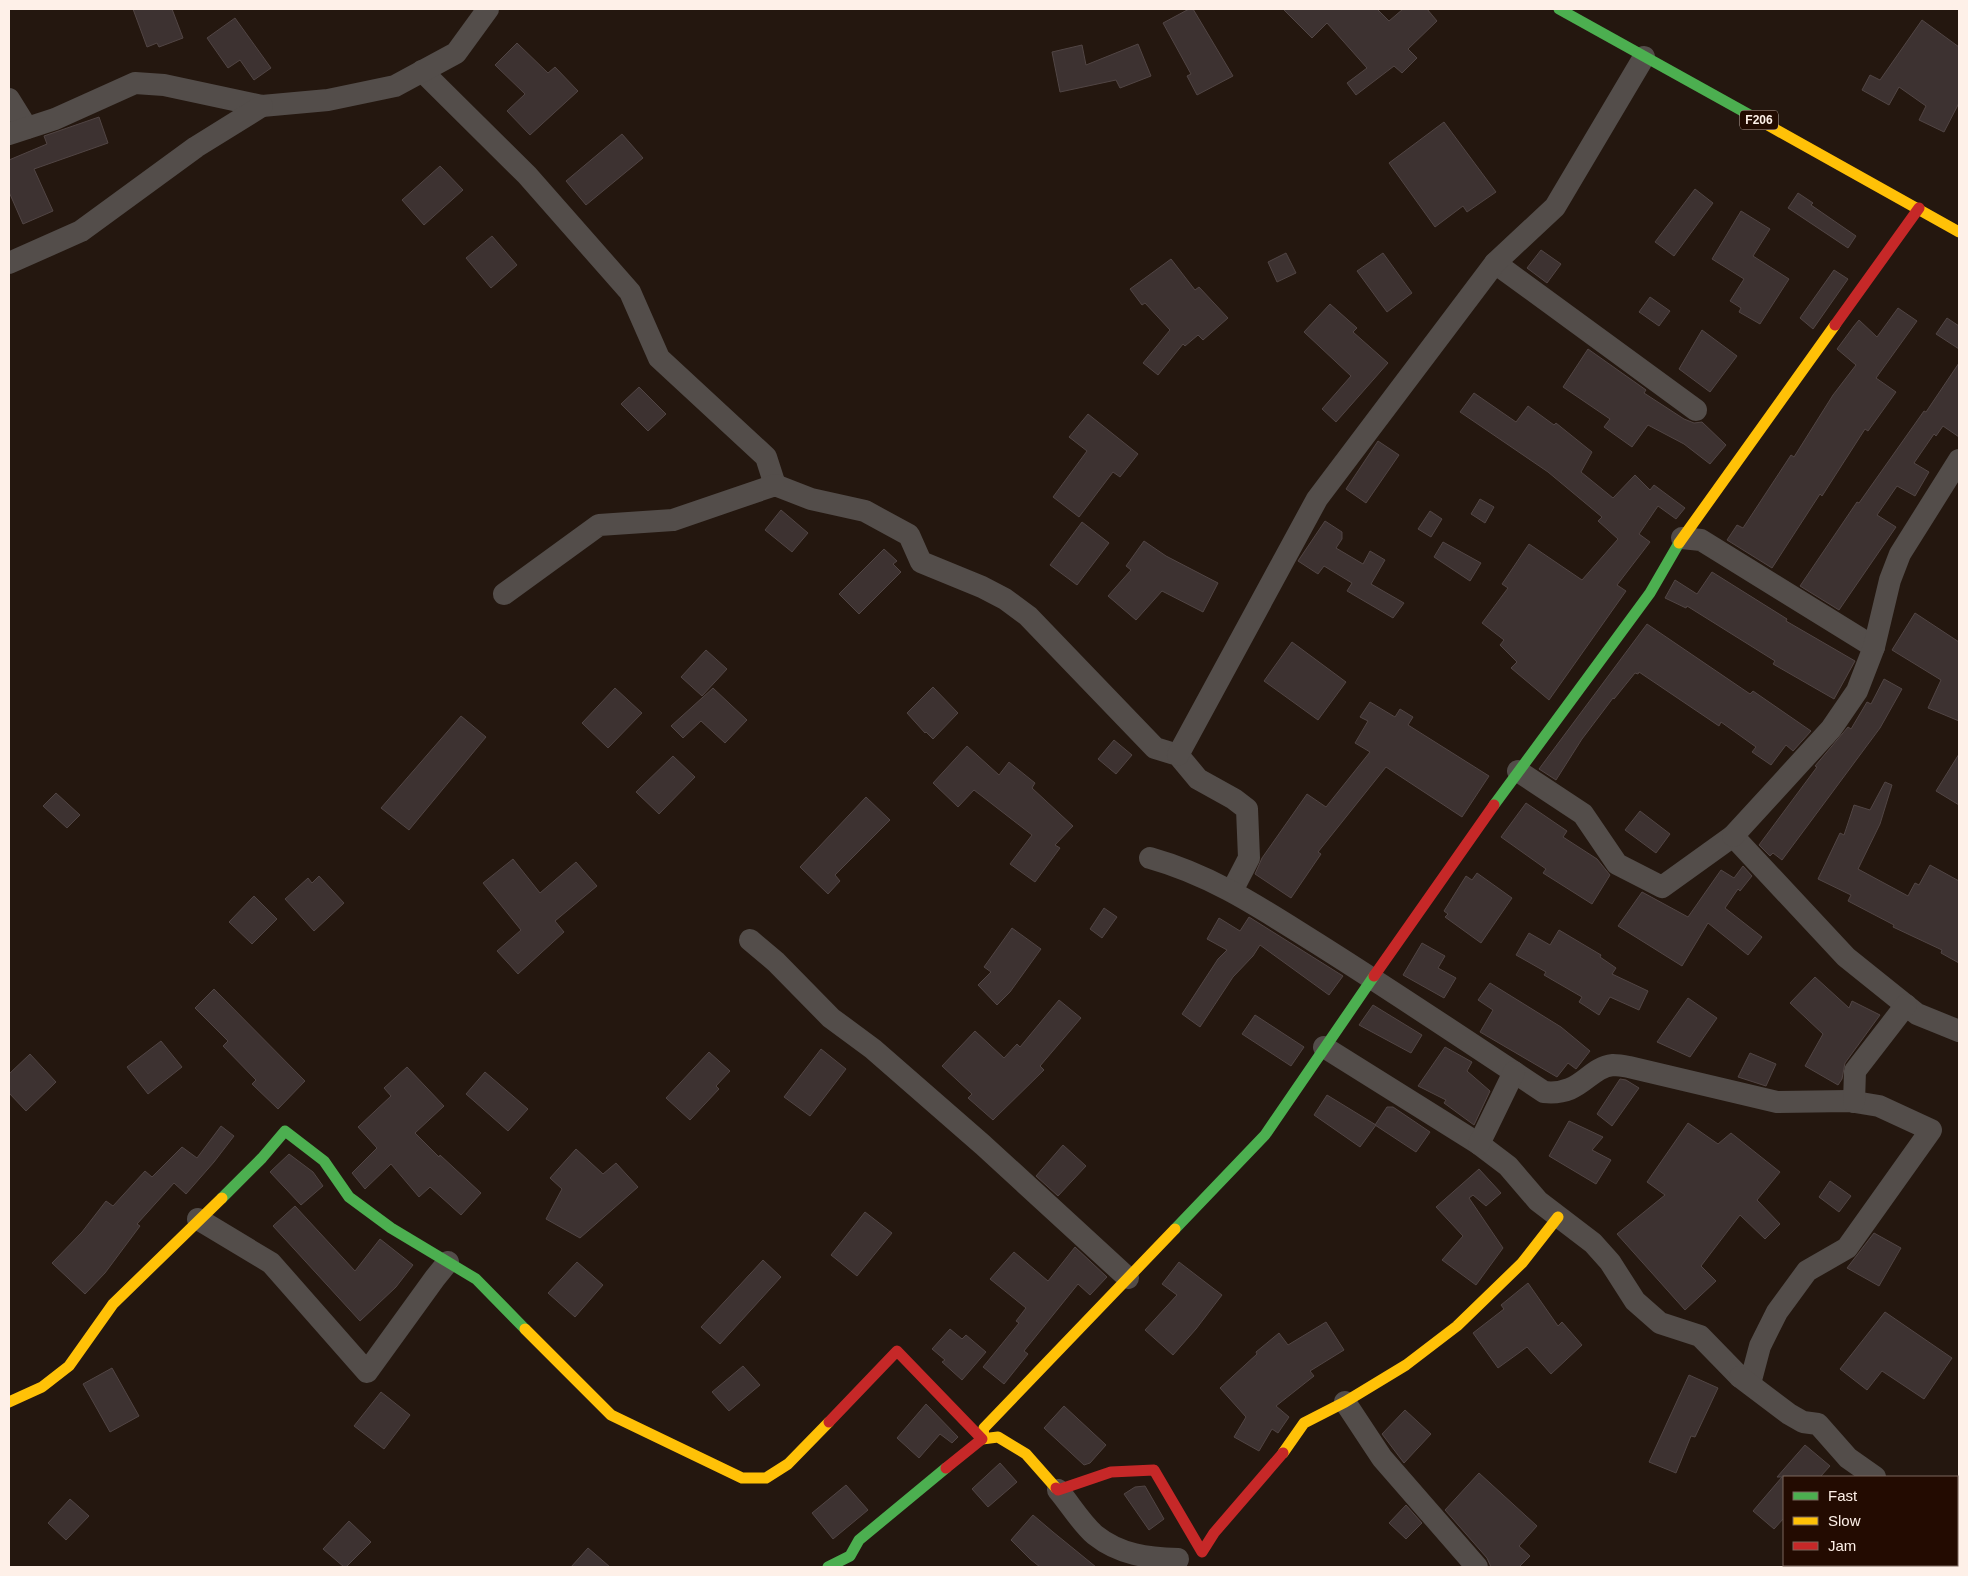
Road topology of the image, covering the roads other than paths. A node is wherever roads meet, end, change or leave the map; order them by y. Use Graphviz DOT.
graph roads {
  1 [pos="488,9"];
  2 [pos="1559,9"];
  3 [pos="1644,57"];
  4 [pos="422,71"];
  5 [pos="9,100"];
  6 [pos="262,106"];
  7 [pos="18,131"];
  8 [pos="1919,208"];
  9 [pos="1959,232"];
  10 [pos="1495,263"];
  11 [pos="9,264"];
  12 [pos="1696,410"];
  13 [pos="1959,460"];
  14 [pos="775,485"];
  15 [pos="1682,538"];
  16 [pos="504,594"];
  17 [pos="1874,647"];
  18 [pos="1178,755"];
  19 [pos="1518,771"];
  20 [pos="1733,836"];
  21 [pos="1150,858"];
  22 [pos="1232,891"];
  23 [pos="750,940"];
  24 [pos="1372,978"];
  25 [pos="1906,1005"];
  26 [pos="1959,1031"];
  27 [pos="1324,1047"];
  28 [pos="1514,1072"];
  29 [pos="1854,1102"];
  30 [pos="1479,1144"];
  31 [pos="1558,1217"];
  32 [pos="198,1219"];
  33 [pos="448,1262"];
  34 [pos="1128,1278"];
  35 [pos="1740,1377"];
  36 [pos="9,1402"];
  37 [pos="1345,1402"];
  38 [pos="982,1439"];
  39 [pos="1874,1476"];
  40 [pos="1058,1490"];
  41 [pos="828,1567"];
  42 [pos="1174,1567"];
  43 [pos="1477,1567"];
  1 -- 4 [label="street"];
  2 -- 3 [label="street, F206"];
  3 -- 8 [label="street, F206"];
  3 -- 10 [label="street"];
  4 -- 6 [label="street"];
  4 -- 14 [label="street"];
  5 -- 7 [label="street"];
  6 -- 7 [label="street"];
  6 -- 11 [label="street"];
  8 -- 9 [label="street, F206"];
  8 -- 15 [label="street"];
  10 -- 12 [label="street"];
  10 -- 18 [label="street"];
  13 -- 17 [label="street"];
  14 -- 16 [label="street"];
  14 -- 18 [label="street"];
  15 -- 17 [label="street"];
  15 -- 19 [label="street"];
  17 -- 20 [label="street"];
  18 -- 22 [label="street"];
  19 -- 20 [label="street"];
  19 -- 24 [label="street"];
  20 -- 25 [label="street"];
  21 -- 22 [label="street"];
  22 -- 24 [label="street"];
  23 -- 34 [label="street"];
  24 -- 27 [label="street"];
  24 -- 28 [label="street"];
  25 -- 26 [label="street"];
  25 -- 29 [label="street"];
  27 -- 30 [label="street"];
  27 -- 34 [label="street"];
  28 -- 29 [label="street"];
  28 -- 30 [label="street"];
  29 -- 35 [label="street"];
  30 -- 31 [label="street"];
  31 -- 35 [label="street"];
  31 -- 37 [label="street"];
  32 -- 33 [label="street"];
  32 -- 33 [label="street"];
  32 -- 36 [label="street"];
  33 -- 38 [label="street"];
  34 -- 38 [label="street"];
  35 -- 39 [label="street"];
  37 -- 40 [label="street"];
  37 -- 43 [label="street"];
  38 -- 40 [label="street"];
  38 -- 41 [label="street"];
  40 -- 42 [label="street"];
}
